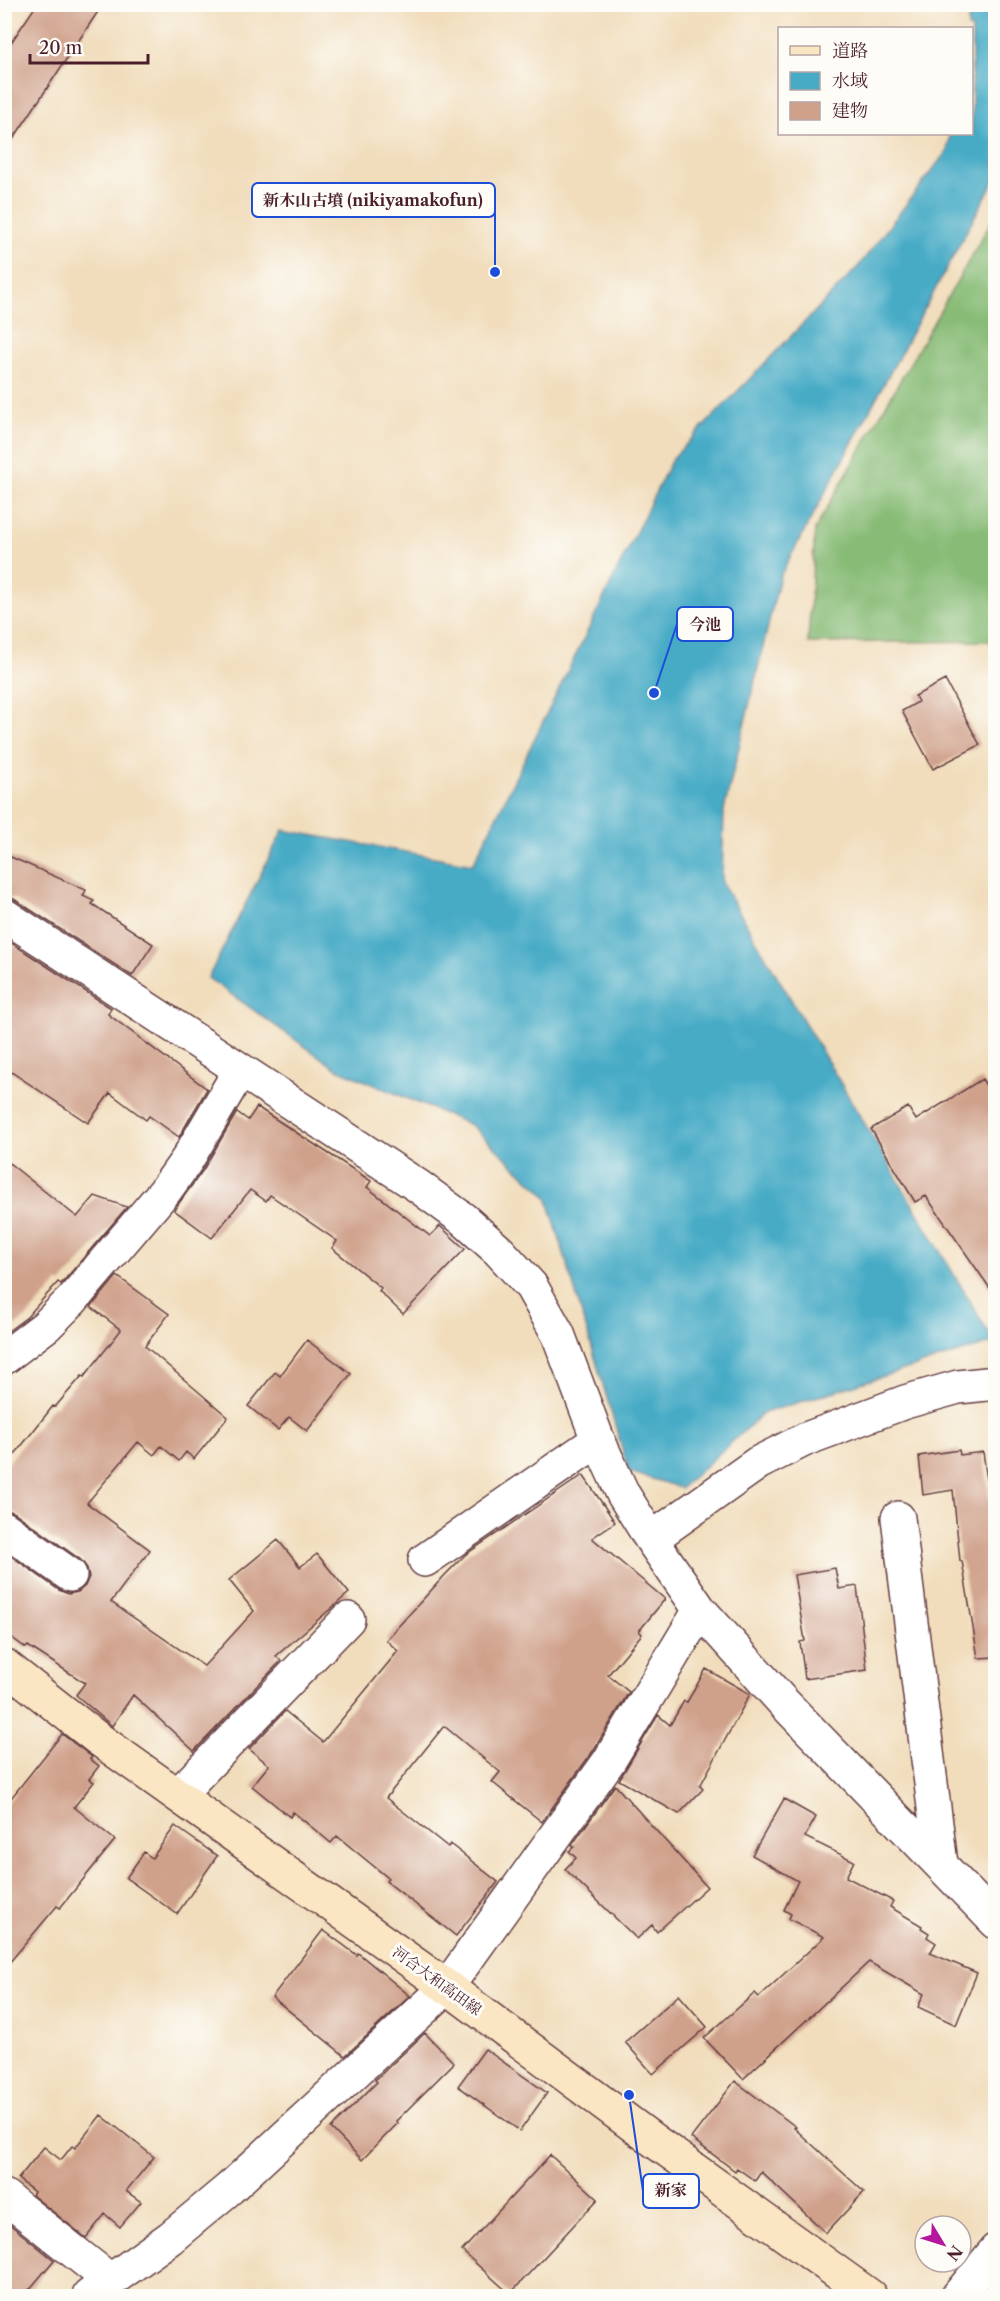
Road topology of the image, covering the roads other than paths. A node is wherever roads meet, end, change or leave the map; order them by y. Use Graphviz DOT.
graph roads {
  1 [pos="4,915"];
  2 [pos="240,1070"];
  3 [pos="4,1359"];
  4 [pos="996,1383"];
  5 [pos="598,1440"];
  6 [pos="898,1518"];
  7 [pos="4,1528"];
  8 [pos="651,1539"];
  9 [pos="425,1560"];
  10 [pos="70,1575"];
  11 [pos="700,1610"];
  12 [pos="348,1619"];
  13 [pos="4,1665"];
  14 [pos="178,1795"];
  15 [pos="940,1864"];
  16 [pos="996,1922"];
  17 [pos="447,1987"];
  18 [pos="4,2196"];
  19 [pos="996,2250"];
  20 [pos="100,2289"];
  21 [pos="870,2296"];
  22 [pos="958,2296"];
  1 -- 2 [label="street"];
  2 -- 3 [label="street"];
  2 -- 5 [label="street"];
  4 -- 8 [label="street"];
  5 -- 8 [label="street"];
  5 -- 9 [label="street"];
  6 -- 15 [label="street"];
  7 -- 10 [label="street"];
  8 -- 11 [label="street"];
  11 -- 15 [label="street"];
  11 -- 17 [label="street"];
  12 -- 14 [label="street"];
  13 -- 14 [label="main road, 河合大和高田線"];
  14 -- 17 [label="main road, 河合大和高田線"];
  15 -- 16 [label="street"];
  17 -- 20 [label="street"];
  17 -- 21 [label="main road, 河合大和高田線"];
  18 -- 20 [label="street"];
  19 -- 22 [label="street"];
}
